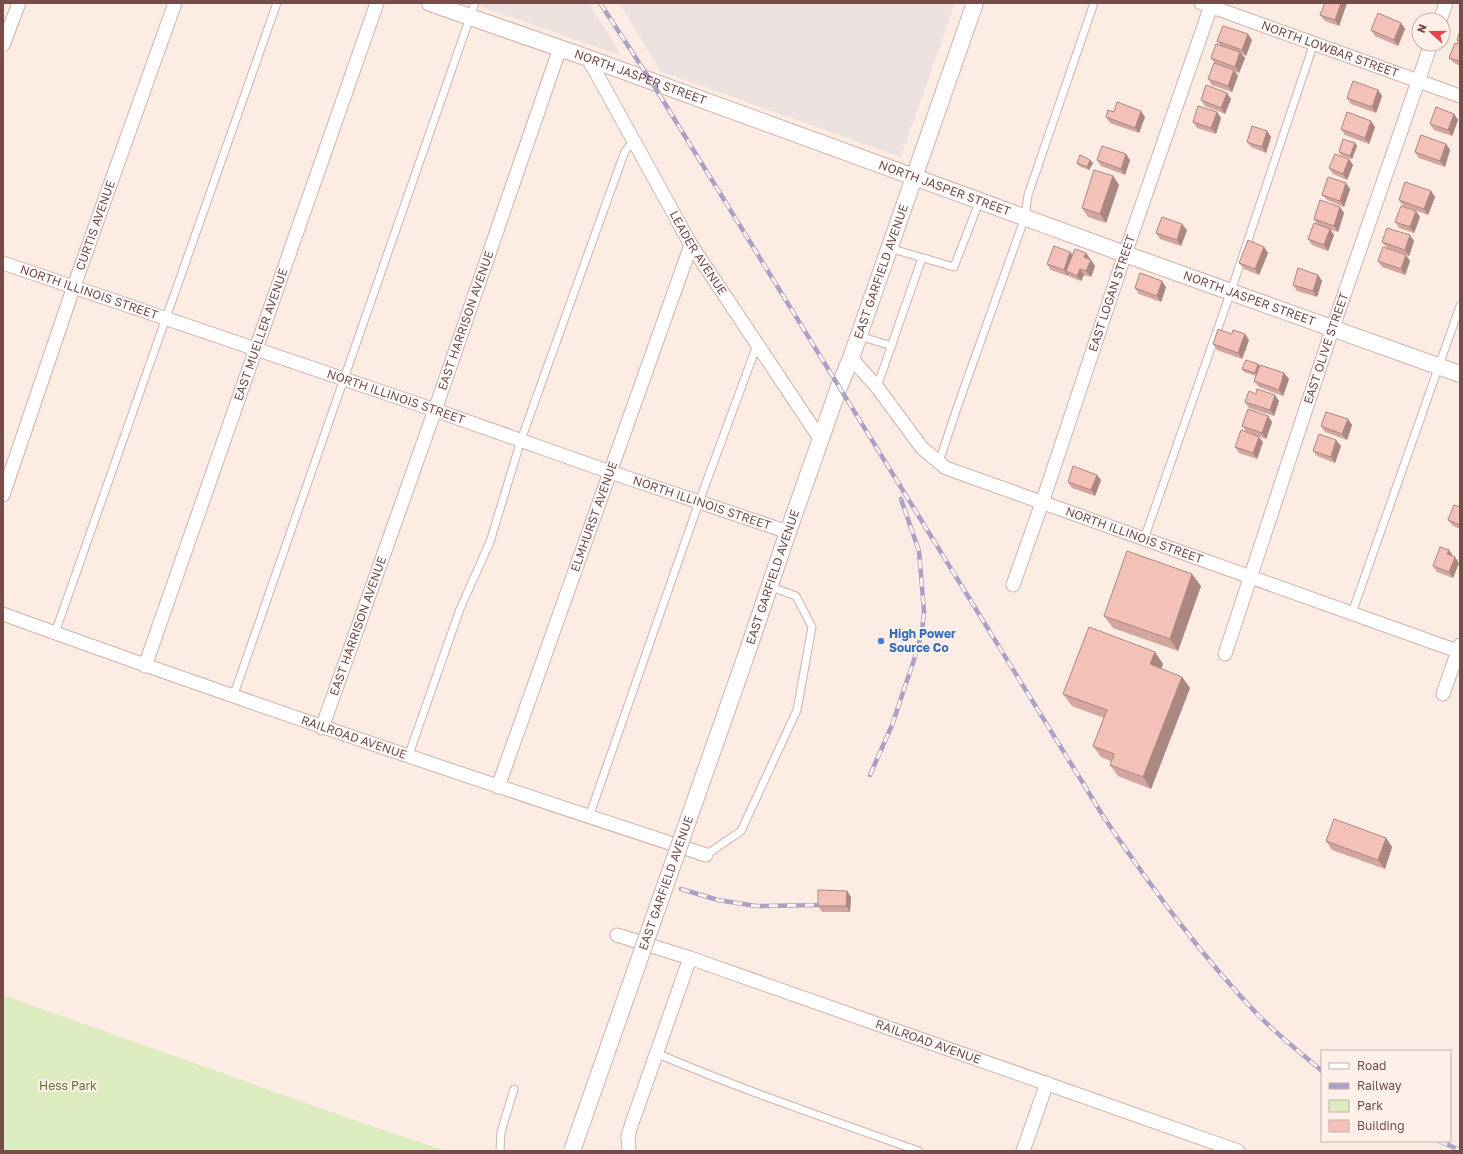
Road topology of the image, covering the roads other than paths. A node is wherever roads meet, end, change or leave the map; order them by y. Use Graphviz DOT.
graph roads {
  1 [pos="19,3"];
  2 [pos="175,3"];
  3 [pos="277,3"];
  4 [pos="377,3"];
  5 [pos="430,3"];
  6 [pos="975,3"];
  7 [pos="1094,3"];
  8 [pos="1208,4"];
  9 [pos="472,10"];
  10 [pos="4,39"];
  11 [pos="1314,43"];
  12 [pos="560,48"];
  13 [pos="1428,52"];
  14 [pos="588,58"];
  15 [pos="1419,80"];
  16 [pos="1460,96"];
  17 [pos="634,141"];
  18 [pos="914,177"];
  19 [pos="980,200"];
  20 [pos="1025,217"];
  21 [pos="690,245"];
  22 [pos="889,248"];
  23 [pos="1125,254"];
  24 [pos="922,258"];
  25 [pos="3,263"];
  26 [pos="74,286"];
  27 [pos="1231,291"];
  28 [pos="1460,306"];
  29 [pos="165,317"];
  30 [pos="1333,327"];
  31 [pos="859,336"];
  32 [pos="757,345"];
  33 [pos="892,346"];
  34 [pos="255,349"];
  35 [pos="851,358"];
  36 [pos="1440,366"];
  37 [pos="1460,374"];
  38 [pos="343,379"];
  39 [pos="877,387"];
  40 [pos="435,410"];
  41 [pos="521,440"];
  42 [pos="821,440"];
  43 [pos="939,462"];
  44 [pos="610,472"];
  45 [pos="3,495"];
  46 [pos="700,502"];
  47 [pos="1042,503"];
  48 [pos="788,532"];
  49 [pos="1144,539"];
  50 [pos="1250,576"];
  51 [pos="1013,585"];
  52 [pos="769,586"];
  53 [pos="1352,613"];
  54 [pos="3,614"];
  55 [pos="55,633"];
  56 [pos="1459,649"];
  57 [pos="1225,654"];
  58 [pos="145,666"];
  59 [pos="1443,694"];
  60 [pos="233,697"];
  61 [pos="322,728"];
  62 [pos="408,757"];
  63 [pos="498,787"];
  64 [pos="589,817"];
  65 [pos="706,855"];
  66 [pos="617,935"];
  67 [pos="690,958"];
  68 [pos="656,1053"];
  69 [pos="1047,1083"];
  70 [pos="514,1089"];
  71 [pos="500,1151"];
  72 [pos="572,1151"];
  73 [pos="628,1151"];
  74 [pos="919,1151"];
  75 [pos="1023,1151"];
  76 [pos="1238,1151"];
  1 -- 10 [label="street"];
  2 -- 26 [label="street, CURTIS AVENUE"];
  3 -- 29 [label="lane"];
  4 -- 34 [label="street, EAST MUELLER AVENUE"];
  5 -- 9 [label="street, NORTH JASPER STREET"];
  6 -- 18 [label="street, EAST GARFIELD AVENUE"];
  7 -- 20 [label="lane"];
  8 -- 11 [label="street, NORTH LOWBAR STREET"];
  8 -- 23 [label="street, EAST LOGAN STREET"];
  9 -- 12 [label="street, NORTH JASPER STREET"];
  9 -- 38 [label="lane"];
  11 -- 15 [label="street, NORTH LOWBAR STREET"];
  11 -- 27 [label="lane"];
  12 -- 14 [label="street, NORTH JASPER STREET"];
  12 -- 40 [label="street, EAST HARRISON AVENUE"];
  13 -- 15 [label="street, EAST OLIVE STREET"];
  14 -- 17 [label="street, LEADER AVENUE"];
  14 -- 18 [label="street, NORTH JASPER STREET"];
  15 -- 16 [label="street, NORTH LOWBAR STREET"];
  15 -- 30 [label="street, EAST OLIVE STREET"];
  17 -- 21 [label="street, LEADER AVENUE"];
  17 -- 41 [label="lane"];
  18 -- 19 [label="street, NORTH JASPER STREET"];
  18 -- 22 [label="street, EAST GARFIELD AVENUE"];
  19 -- 20 [label="street, NORTH JASPER STREET"];
  19 -- 24 [label="lane"];
  20 -- 23 [label="street, NORTH JASPER STREET"];
  20 -- 43 [label="lane"];
  21 -- 32 [label="street, LEADER AVENUE"];
  21 -- 44 [label="street, ELMHURST AVENUE"];
  22 -- 24 [label="lane"];
  22 -- 31 [label="street, EAST GARFIELD AVENUE"];
  23 -- 27 [label="street, NORTH JASPER STREET"];
  23 -- 47 [label="street, EAST LOGAN STREET"];
  24 -- 33 [label="lane"];
  25 -- 26 [label="street, NORTH ILLINOIS STREET"];
  26 -- 29 [label="street, NORTH ILLINOIS STREET"];
  26 -- 45 [label="street, CURTIS AVENUE"];
  27 -- 30 [label="street, NORTH JASPER STREET"];
  27 -- 49 [label="lane"];
  28 -- 36 [label="lane"];
  29 -- 34 [label="street, NORTH ILLINOIS STREET"];
  29 -- 55 [label="lane"];
  30 -- 36 [label="street, NORTH JASPER STREET"];
  30 -- 50 [label="street, EAST OLIVE STREET"];
  31 -- 33 [label="lane"];
  31 -- 35 [label="street, EAST GARFIELD AVENUE"];
  32 -- 42 [label="street, LEADER AVENUE"];
  32 -- 46 [label="lane"];
  33 -- 39 [label="lane"];
  34 -- 38 [label="street, NORTH ILLINOIS STREET"];
  34 -- 58 [label="street, EAST MUELLER AVENUE"];
  35 -- 39 [label="street, NORTH ILLINOIS STREET"];
  35 -- 42 [label="street, EAST GARFIELD AVENUE"];
  36 -- 37 [label="street, NORTH JASPER STREET"];
  36 -- 53 [label="lane"];
  38 -- 40 [label="street, NORTH ILLINOIS STREET"];
  38 -- 60 [label="lane"];
  39 -- 43 [label="street, NORTH ILLINOIS STREET"];
  40 -- 41 [label="street, NORTH ILLINOIS STREET"];
  40 -- 61 [label="street, EAST HARRISON AVENUE"];
  41 -- 44 [label="street, NORTH ILLINOIS STREET"];
  41 -- 62 [label="lane"];
  42 -- 48 [label="street, EAST GARFIELD AVENUE"];
  43 -- 47 [label="street, NORTH ILLINOIS STREET"];
  44 -- 46 [label="street, NORTH ILLINOIS STREET"];
  44 -- 63 [label="street, ELMHURST AVENUE"];
  46 -- 48 [label="street, NORTH ILLINOIS STREET"];
  46 -- 64 [label="lane"];
  47 -- 49 [label="street, NORTH ILLINOIS STREET"];
  47 -- 51 [label="street, EAST LOGAN STREET"];
  48 -- 52 [label="street, EAST GARFIELD AVENUE"];
  49 -- 50 [label="street, NORTH ILLINOIS STREET"];
  50 -- 53 [label="street, NORTH ILLINOIS STREET"];
  50 -- 57 [label="street, EAST OLIVE STREET"];
  52 -- 65 [label="lane"];
  52 -- 72 [label="street, EAST GARFIELD AVENUE, bridge"];
  53 -- 56 [label="street, NORTH ILLINOIS STREET"];
  54 -- 55 [label="street, RAILROAD AVENUE"];
  55 -- 58 [label="street, RAILROAD AVENUE"];
  56 -- 59 [label="street"];
  58 -- 60 [label="street, RAILROAD AVENUE"];
  60 -- 61 [label="street, RAILROAD AVENUE"];
  61 -- 62 [label="street, RAILROAD AVENUE"];
  62 -- 63 [label="street, RAILROAD AVENUE"];
  63 -- 64 [label="street, RAILROAD AVENUE"];
  64 -- 65 [label="street, RAILROAD AVENUE"];
  66 -- 67 [label="street, RAILROAD AVENUE"];
  67 -- 68 [label="street"];
  67 -- 69 [label="street, RAILROAD AVENUE"];
  68 -- 73 [label="street"];
  68 -- 74 [label="lane"];
  69 -- 75 [label="street"];
  69 -- 76 [label="street, RAILROAD AVENUE"];
  70 -- 71 [label="lane"];
}
